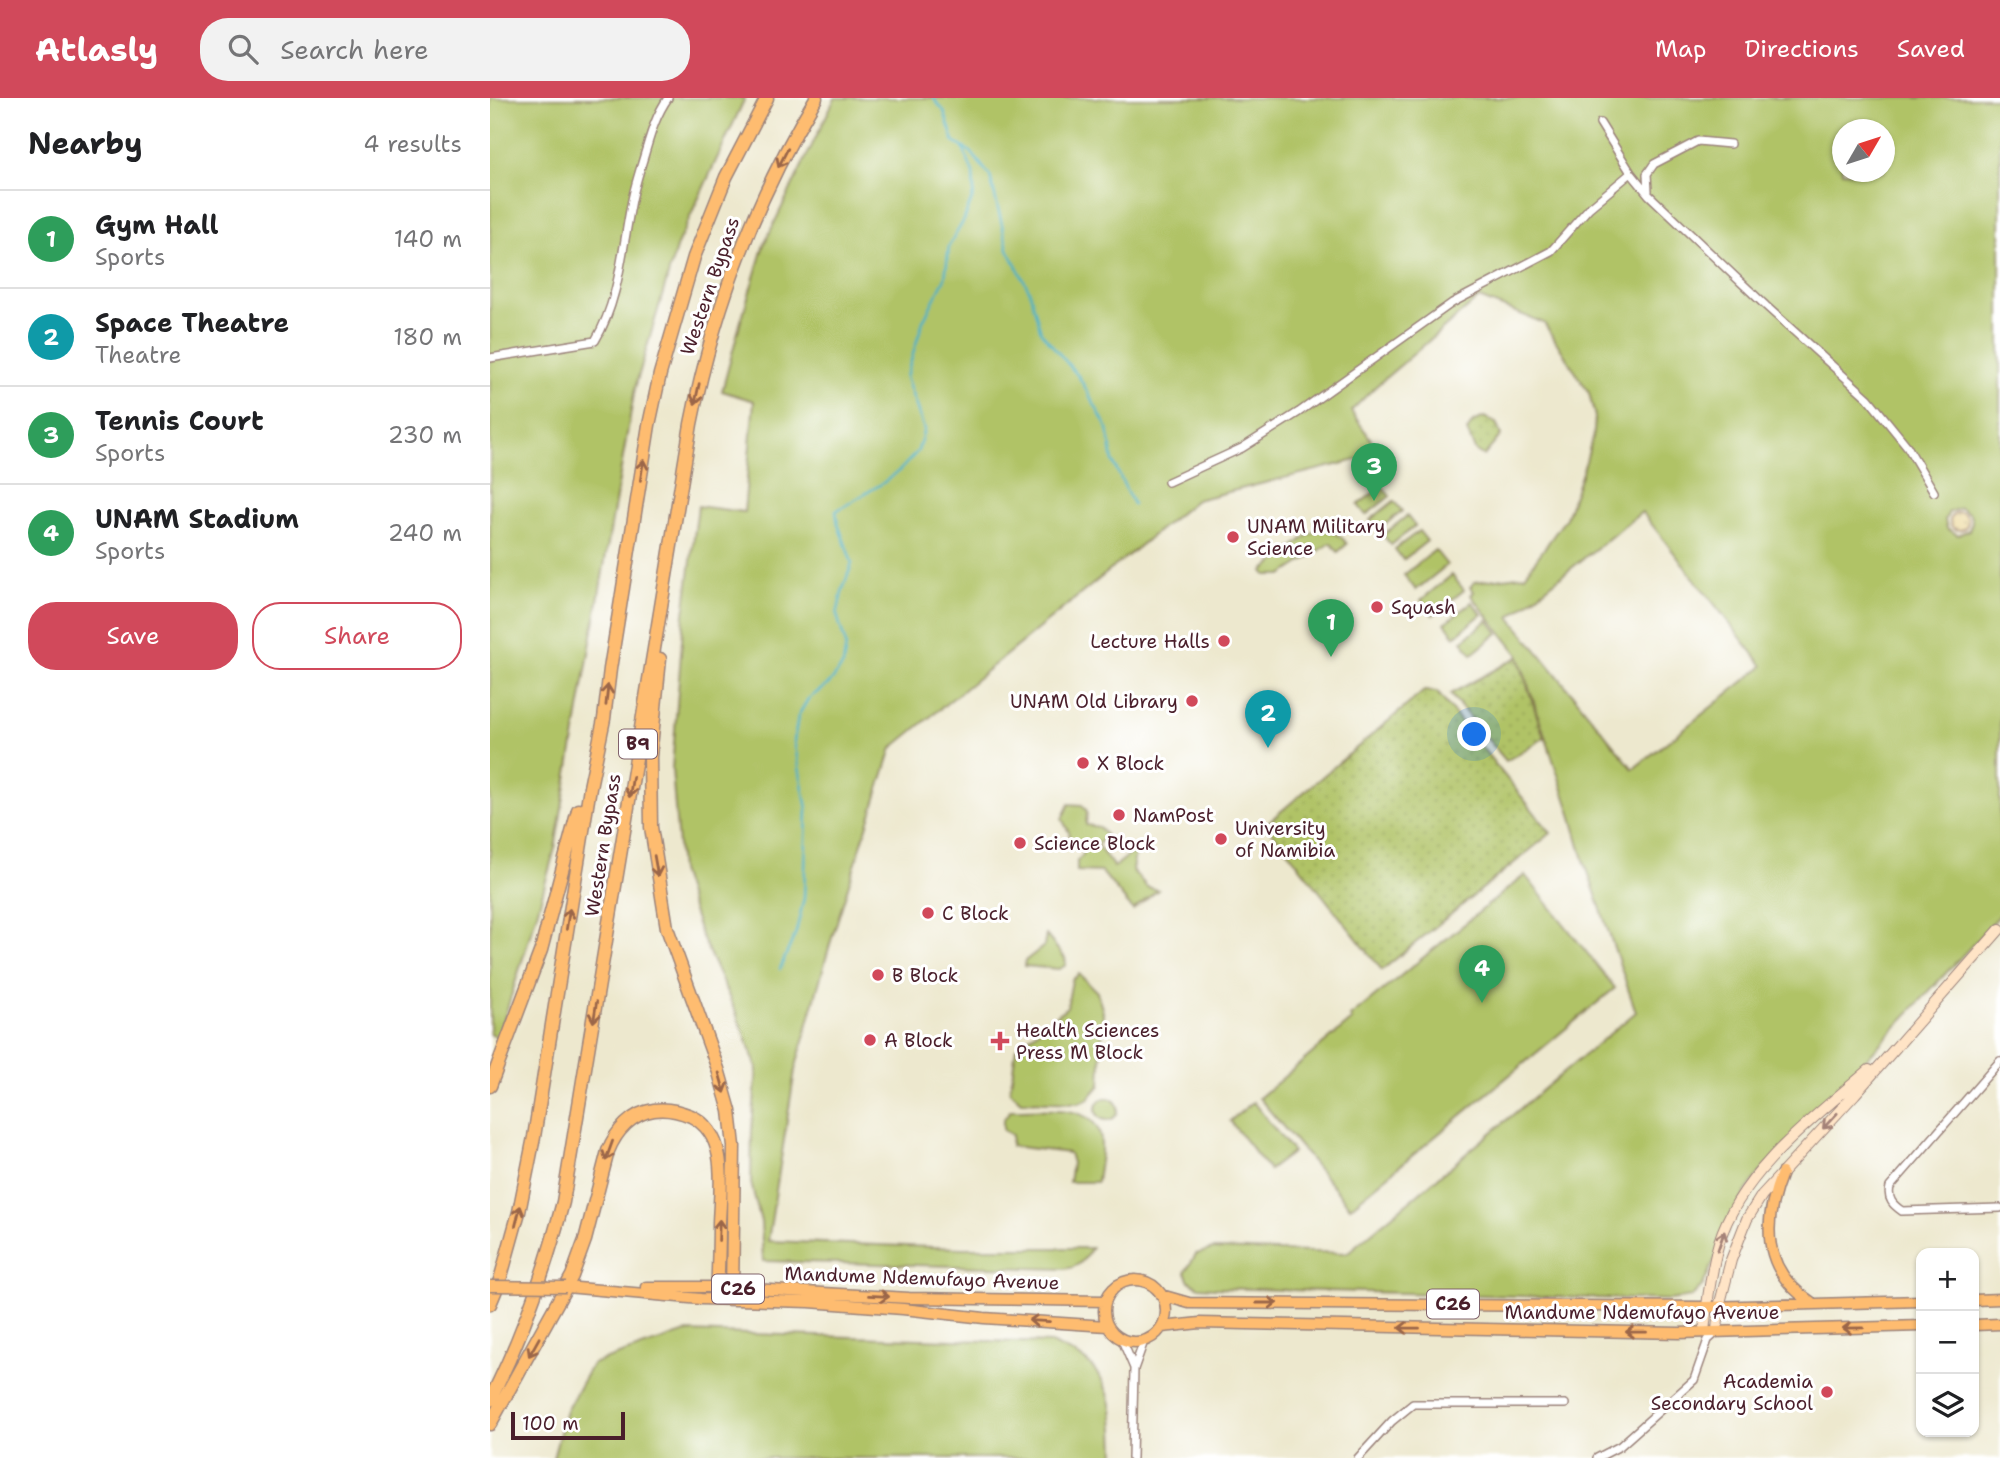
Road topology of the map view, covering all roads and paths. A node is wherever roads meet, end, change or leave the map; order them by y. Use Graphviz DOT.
graph roads {
  1 [pos="668,98"];
  2 [pos="767,98"];
  3 [pos="816,98"];
  4 [pos="1600,123"];
  5 [pos="1730,144"];
  6 [pos="1631,173"];
  7 [pos="1649,195"];
  8 [pos="490,358"];
  9 [pos="681,482"];
  10 [pos="1168,482"];
  11 [pos="1934,492"];
  12 [pos="604,719"];
  13 [pos="2000,929"];
  14 [pos="1891,1051"];
  15 [pos="2000,1062"];
  16 [pos="490,1086"];
  17 [pos="1782,1173"];
  18 [pos="2000,1208"];
  19 [pos="490,1286"];
  20 [pos="566,1287"];
  21 [pos="717,1293"];
  22 [pos="732,1293"];
  23 [pos="1161,1295"];
  24 [pos="2000,1299"];
  25 [pos="1979,1300"];
  26 [pos="1916,1301"];
  27 [pos="1811,1303"];
  28 [pos="490,1304"];
  29 [pos="1104,1307"];
  30 [pos="1706,1307"];
  31 [pos="1719,1307"];
  32 [pos="2000,1324"];
  33 [pos="1979,1325"];
  34 [pos="1107,1326"];
  35 [pos="1916,1326"];
  36 [pos="1162,1327"];
  37 [pos="1717,1331"];
  38 [pos="1706,1336"];
  39 [pos="1120,1338"];
  40 [pos="1144,1341"];
  41 [pos="1134,1369"];
  42 [pos="490,1401"];
  43 [pos="1565,1404"];
  44 [pos="490,1424"];
  45 [pos="1132,1458"];
  46 [pos="1358,1458"];
  47 [pos="1597,1458"];
  1 -- 8 [label="street"];
  12 -- 2 [label="highway, Western Bypass / B9, one-way"];
  3 -- 9 [label="highway, Western Bypass / B9, one-way"];
  4 -- 6 [label="street"];
  5 -- 7 [label="street"];
  6 -- 7 [label="street"];
  6 -- 10 [label="street"];
  7 -- 11 [label="street"];
  9 -- 22 [label="highway, one-way"];
  9 -- 42 [label="highway, Western Bypass / B9, one-way"];
  12 -- 16 [label="highway"];
  28 -- 12 [label="highway, Western Bypass / B9, one-way"];
  13 -- 14 [label="main road"];
  14 -- 17 [label="main road, one-way"];
  30 -- 14 [label="main road, one-way"];
  15 -- 18 [label="street"];
  17 -- 27 [label="main road"];
  17 -- 31 [label="main road"];
  19 -- 20 [label="main road, C26, bridge"];
  20 -- 21 [label="main road, Mandume Ndemufayo Avenue / C26"];
  21 -- 20 [label="highway, one-way"];
  20 -- 44 [label="highway, one-way"];
  21 -- 22 [label="main road, Mandume Ndemufayo Avenue / C26"];
  22 -- 29 [label="main road, Mandume Ndemufayo Avenue / C26, one-way"];
  34 -- 22 [label="main road, Mandume Ndemufayo Avenue / C26, one-way"];
  23 -- 29 [label="main road, Mandume Ndemufayo Avenue / C26"];
  23 -- 30 [label="main road, Mandume Ndemufayo Avenue / C26, one-way"];
  23 -- 36 [label="main road"];
  24 -- 25 [label="main road"];
  26 -- 27 [label="main road, Mandume Ndemufayo Avenue / C26"];
  27 -- 31 [label="main road, Mandume Ndemufayo Avenue / C26"];
  29 -- 34 [label="main road"];
  30 -- 31 [label="main road, Mandume Ndemufayo Avenue / C26"];
  30 -- 38 [label="main road"];
  31 -- 37 [label="main road"];
  32 -- 33 [label="main road"];
  34 -- 39 [label="main road"];
  35 -- 37 [label="main road, Mandume Ndemufayo Avenue / C26, one-way"];
  38 -- 36 [label="main road, Mandume Ndemufayo Avenue / C26, one-way"];
  36 -- 40 [label="main road"];
  37 -- 38 [label="main road, Mandume Ndemufayo Avenue / C26"];
  38 -- 47 [label="street"];
  39 -- 40 [label="main road"];
  39 -- 41 [label="street"];
  40 -- 41 [label="street"];
  41 -- 45 [label="street"];
  43 -- 46 [label="street"];
}
